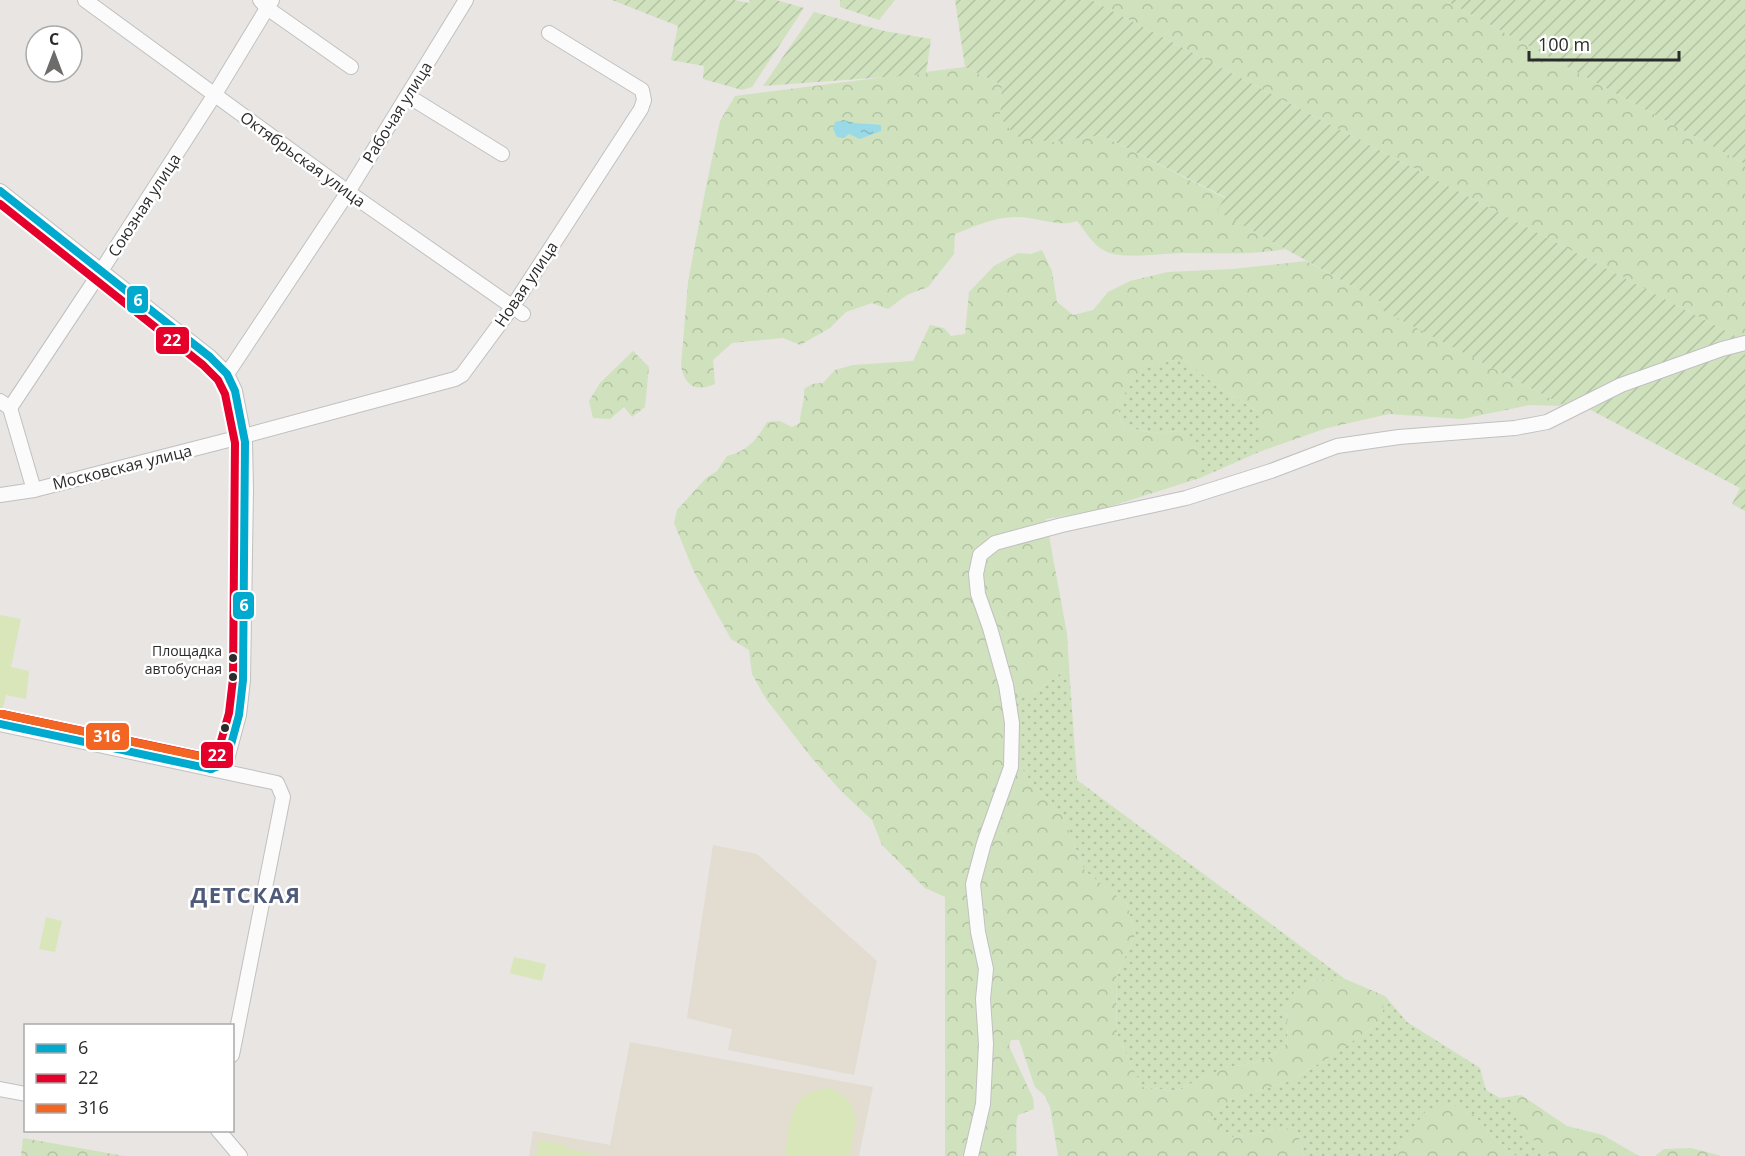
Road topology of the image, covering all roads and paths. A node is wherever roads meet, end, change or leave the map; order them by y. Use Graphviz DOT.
graph roads {
  1 [pos="86,0"];
  2 [pos="466,0"];
  3 [pos="266,3"];
  4 [pos="549,33"];
  5 [pos="351,67"];
  6 [pos="215,94"];
  7 [pos="408,96"];
  8 [pos="502,154"];
  9 [pos="0,191"];
  10 [pos="348,192"];
  11 [pos="101,271"];
  12 [pos="518,310"];
  13 [pos="1745,344"];
  14 [pos="227,374"];
  15 [pos="5,404"];
  16 [pos="244,436"];
  17 [pos="34,490"];
  18 [pos="0,495"];
  19 [pos="0,724"];
  20 [pos="211,769"];
  21 [pos="234,1045"];
  22 [pos="0,1089"];
  23 [pos="24,1094"];
  24 [pos="219,1132"];
  25 [pos="240,1156"];
  26 [pos="971,1156"];
  1 -- 6 [label="street, Октябрьская улица"];
  2 -- 7 [label="street, Рабочая улица"];
  3 -- 5 [label="street"];
  3 -- 6 [label="street, Союзная улица"];
  4 -- 12 [label="street, Новая улица"];
  6 -- 10 [label="street, Октябрьская улица"];
  6 -- 11 [label="street, Союзная улица"];
  7 -- 8 [label="street"];
  7 -- 10 [label="street, Рабочая улица"];
  9 -- 11 [label="street"];
  10 -- 12 [label="street, Октябрьская улица"];
  10 -- 14 [label="street, Рабочая улица"];
  11 -- 14 [label="street"];
  11 -- 15 [label="street, Союзная улица"];
  12 -- 16 [label="street, Новая улица"];
  13 -- 26 [label="street"];
  14 -- 16 [label="street"];
  15 -- 17 [label="street"];
  16 -- 17 [label="street, Московская улица"];
  16 -- 20 [label="street"];
  17 -- 18 [label="street, Московская улица"];
  19 -- 20 [label="street"];
  20 -- 21 [label="street"];
  22 -- 23 [label="street"];
  24 -- 25 [label="street"];
}
